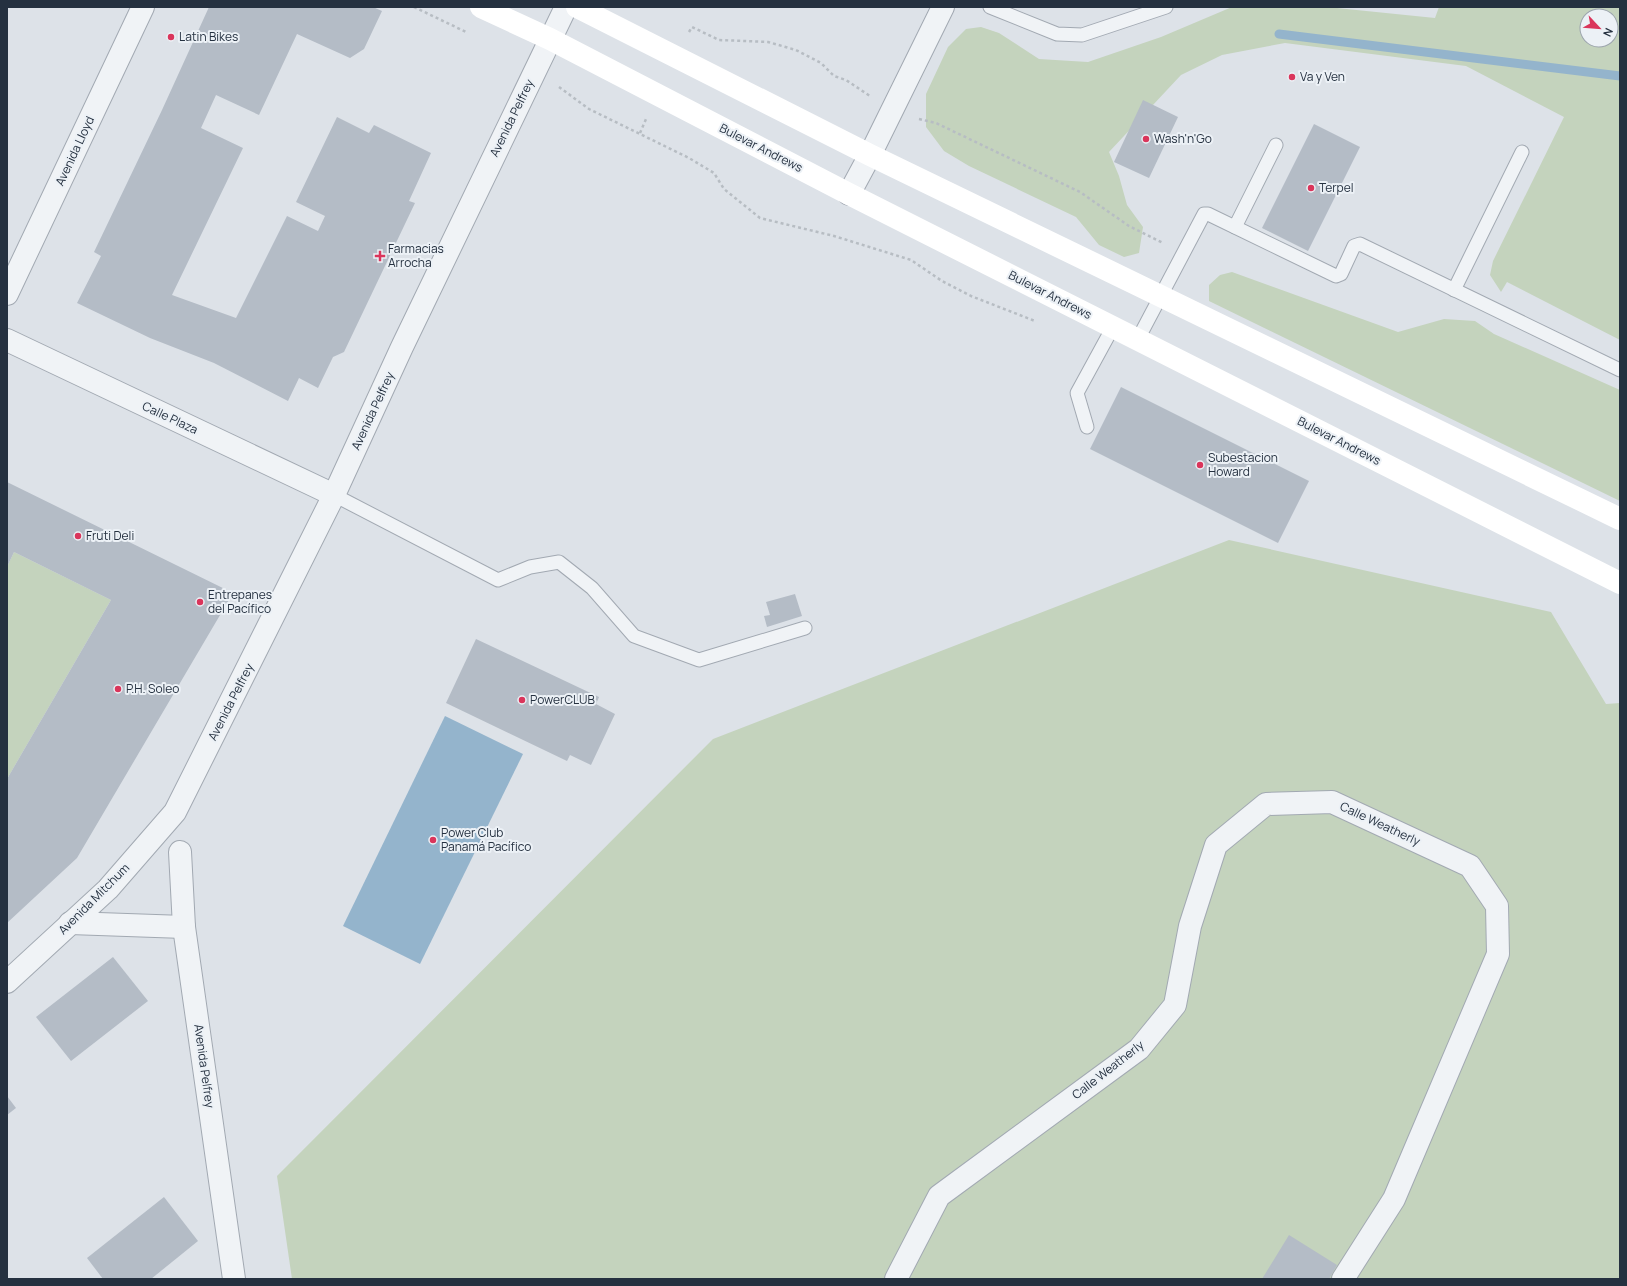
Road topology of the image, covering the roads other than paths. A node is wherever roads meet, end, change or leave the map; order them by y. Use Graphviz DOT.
graph roads {
  1 [pos="143,7"];
  2 [pos="481,7"];
  3 [pos="566,7"];
  4 [pos="577,7"];
  5 [pos="943,7"];
  6 [pos="990,7"];
  7 [pos="1166,7"];
  8 [pos="550,39"];
  9 [pos="1276,145"];
  10 [pos="1522,152"];
  11 [pos="870,155"];
  12 [pos="849,194"];
  13 [pos="1235,227"];
  14 [pos="1454,290"];
  15 [pos="7,294"];
  16 [pos="1160,295"];
  17 [pos="1113,327"];
  18 [pos="1138,339"];
  19 [pos="7,340"];
  20 [pos="1620,370"];
  21 [pos="1087,428"];
  22 [pos="334,495"];
  23 [pos="1620,519"];
  24 [pos="1620,583"];
  25 [pos="805,628"];
  26 [pos="175,812"];
  27 [pos="180,852"];
  28 [pos="70,924"];
  29 [pos="184,927"];
  30 [pos="7,982"];
  31 [pos="234,1279"];
  32 [pos="896,1279"];
  33 [pos="1343,1279"];
  1 -- 15 [label="street, Avenida Lloyd"];
  2 -- 8 [label="main road, Bulevar Andrews"];
  3 -- 8 [label="street, Avenida Pelfrey"];
  4 -- 11 [label="main road"];
  5 -- 11 [label="street"];
  6 -- 7 [label="lane"];
  8 -- 12 [label="main road, Bulevar Andrews"];
  8 -- 22 [label="street, Avenida Pelfrey"];
  9 -- 13 [label="lane"];
  10 -- 14 [label="lane"];
  11 -- 12 [label="street"];
  11 -- 16 [label="main road"];
  12 -- 17 [label="main road, Bulevar Andrews"];
  13 -- 14 [label="lane"];
  13 -- 16 [label="lane"];
  14 -- 20 [label="lane"];
  16 -- 18 [label="lane"];
  16 -- 23 [label="main road"];
  17 -- 18 [label="main road, Bulevar Andrews"];
  17 -- 21 [label="lane"];
  18 -- 24 [label="main road, Bulevar Andrews"];
  19 -- 22 [label="street, Calle Plaza"];
  22 -- 25 [label="lane"];
  22 -- 26 [label="street, Avenida Pelfrey"];
  26 -- 28 [label="street, Avenida Mitchum"];
  27 -- 29 [label="street, Avenida Pelfrey"];
  28 -- 29 [label="street"];
  28 -- 30 [label="street, Avenida Mitchum"];
  29 -- 31 [label="street, Avenida Pelfrey"];
  32 -- 33 [label="street, Calle Weatherly"];
}
